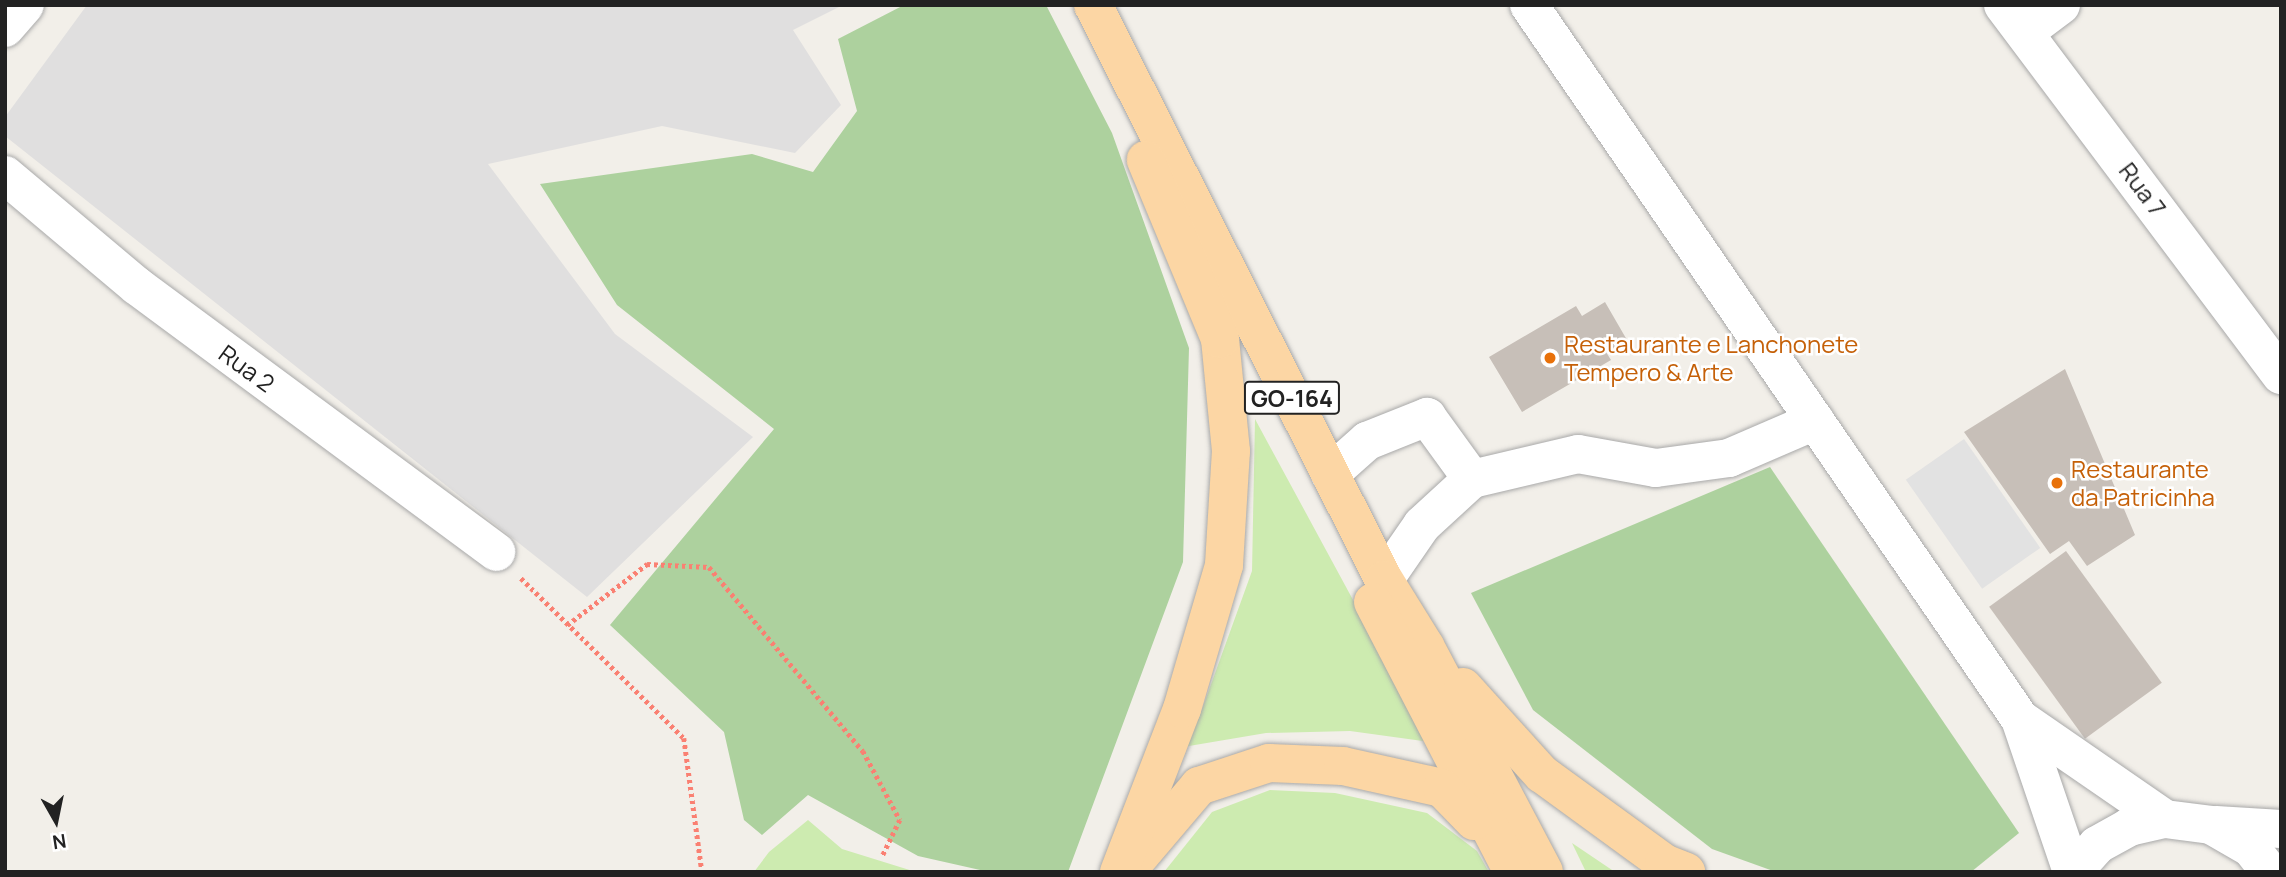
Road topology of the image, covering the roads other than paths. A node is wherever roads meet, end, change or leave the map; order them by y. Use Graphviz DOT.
graph roads {
  1 [pos="25,5"];
  2 [pos="1067,5"];
  3 [pos="1093,5"];
  4 [pos="1529,5"];
  5 [pos="2061,5"];
  6 [pos="2014,18"];
  7 [pos="5,29"];
  8 [pos="1146,160"];
  9 [pos="5,175"];
  10 [pos="2281,375"];
  11 [pos="1815,421"];
  12 [pos="1330,474"];
  13 [pos="1472,479"];
  14 [pos="496,552"];
  15 [pos="1384,580"];
  16 [pos="1425,646"];
  17 [pos="2020,719"];
  18 [pos="2165,819"];
  19 [pos="2211,825"];
  20 [pos="2281,828"];
  21 [pos="1505,857"];
  22 [pos="1119,872"];
  23 [pos="1126,872"];
  24 [pos="1544,872"];
  25 [pos="1686,872"];
  26 [pos="2073,872"];
  27 [pos="2270,872"];
  1 -- 7 [label="street"];
  2 -- 8 [label="main road, GO-164"];
  3 -- 12 [label="main road, GO-164"];
  4 -- 11 [label="street"];
  5 -- 6 [label="street"];
  6 -- 10 [label="street, Rua 7"];
  8 -- 21 [label="main road, GO-164"];
  8 -- 22 [label="main road"];
  9 -- 14 [label="street, Rua 2"];
  11 -- 13 [label="street"];
  11 -- 17 [label="street"];
  12 -- 13 [label="street"];
  12 -- 15 [label="main road, GO-164"];
  13 -- 15 [label="street"];
  15 -- 16 [label="main road, GO-164"];
  16 -- 24 [label="main road, GO-164"];
  16 -- 25 [label="main road"];
  17 -- 18 [label="street"];
  17 -- 26 [label="street"];
  18 -- 19 [label="street"];
  18 -- 26 [label="street"];
  19 -- 20 [label="street"];
  19 -- 27 [label="street"];
  21 -- 23 [label="main road"];
}
